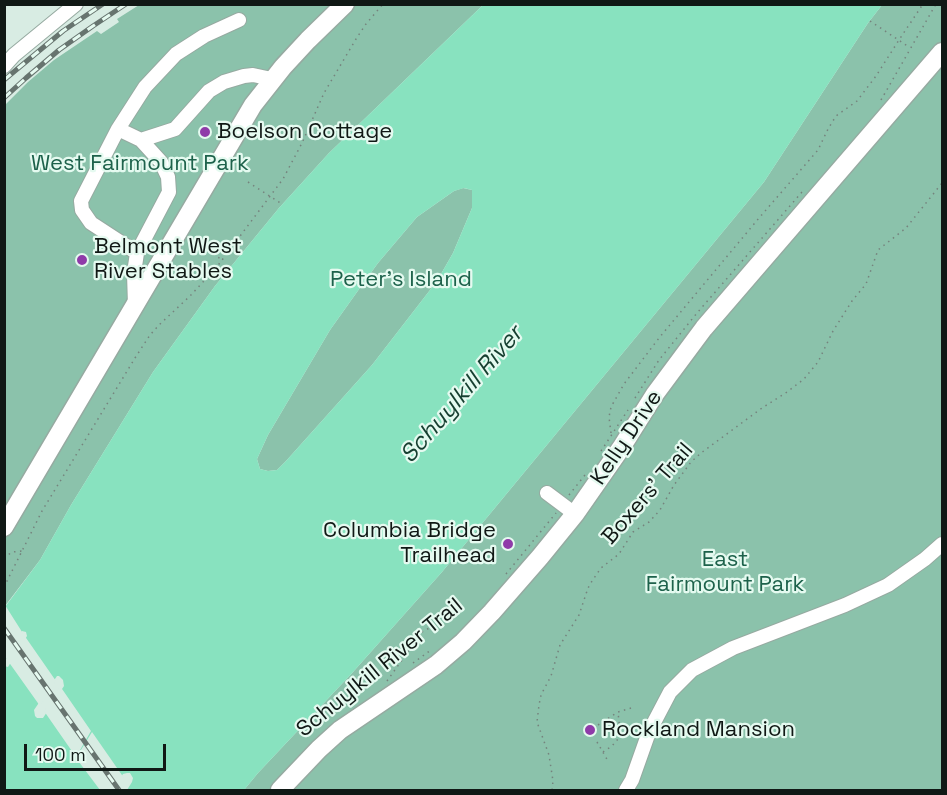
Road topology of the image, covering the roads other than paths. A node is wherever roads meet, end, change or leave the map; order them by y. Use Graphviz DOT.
graph roads {
  1 [pos="76,4"];
  2 [pos="345,4"];
  3 [pos="239,20"];
  4 [pos="942,52"];
  5 [pos="4,66"];
  6 [pos="272,80"];
  7 [pos="118,129"];
  8 [pos="141,140"];
  9 [pos="137,253"];
  10 [pos="135,305"];
  11 [pos="547,493"];
  12 [pos="567,512"];
  13 [pos="4,526"];
  14 [pos="942,544"];
  15 [pos="280,790"];
  16 [pos="626,790"];
  1 -- 5 [label="street"];
  2 -- 6 [label="main road"];
  3 -- 7 [label="street"];
  4 -- 12 [label="main road, Kelly Drive"];
  6 -- 8 [label="street"];
  6 -- 10 [label="main road"];
  7 -- 8 [label="street"];
  7 -- 9 [label="street"];
  8 -- 9 [label="street"];
  9 -- 10 [label="street"];
  10 -- 13 [label="main road"];
  11 -- 12 [label="street"];
  12 -- 15 [label="main road, Kelly Drive"];
  14 -- 16 [label="street"];
}
